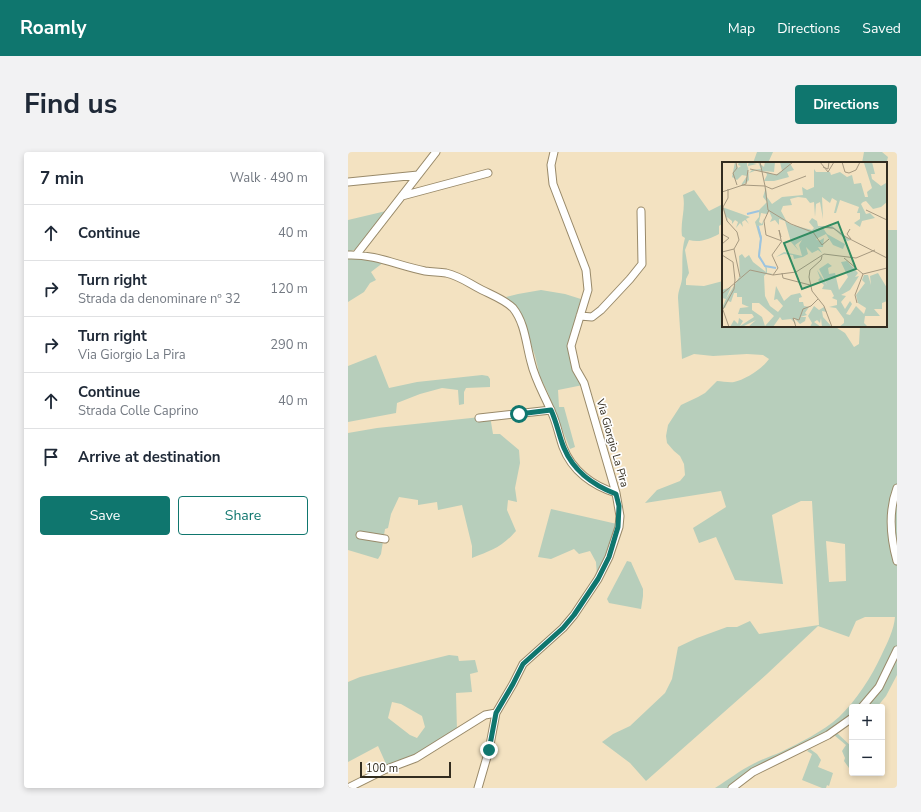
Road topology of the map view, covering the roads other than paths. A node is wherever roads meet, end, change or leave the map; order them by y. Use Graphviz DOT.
graph roads {
  1 [pos="436,152"];
  2 [pos="554,152"];
  3 [pos="488,173"];
  4 [pos="418,175"];
  5 [pos="348,182"];
  6 [pos="402,196"];
  7 [pos="641,211"];
  8 [pos="362,248"];
  9 [pos="348,255"];
  10 [pos="356,255"];
  11 [pos="366,256"];
  12 [pos="580,316"];
  13 [pos="551,410"];
  14 [pos="479,418"];
  15 [pos="897,488"];
  16 [pos="616,494"];
  17 [pos="360,535"];
  18 [pos="386,539"];
  19 [pos="897,561"];
  20 [pos="897,650"];
  21 [pos="865,704"];
  22 [pos="496,713"];
  23 [pos="849,720"];
  24 [pos="348,788"];
  25 [pos="478,788"];
  26 [pos="732,788"];
  1 -- 4 [label="street"];
  2 -- 12 [label="street, Via Giorgio La Pira"];
  3 -- 6 [label="street"];
  4 -- 5 [label="street"];
  4 -- 6 [label="street"];
  6 -- 8 [label="street"];
  7 -- 12 [label="street"];
  8 -- 10 [label="street"];
  8 -- 11 [label="street"];
  9 -- 10 [label="street"];
  10 -- 11 [label="street"];
  11 -- 13 [label="street"];
  12 -- 16 [label="street, Via Giorgio La Pira"];
  13 -- 14 [label="street"];
  13 -- 16 [label="street"];
  15 -- 19 [label="street"];
  16 -- 22 [label="street, Via Giorgio La Pira"];
  17 -- 18 [label="street"];
  20 -- 21 [label="street"];
  22 -- 24 [label="street"];
  22 -- 25 [label="street, Via Giorgio La Pira"];
  23 -- 26 [label="street"];
}
